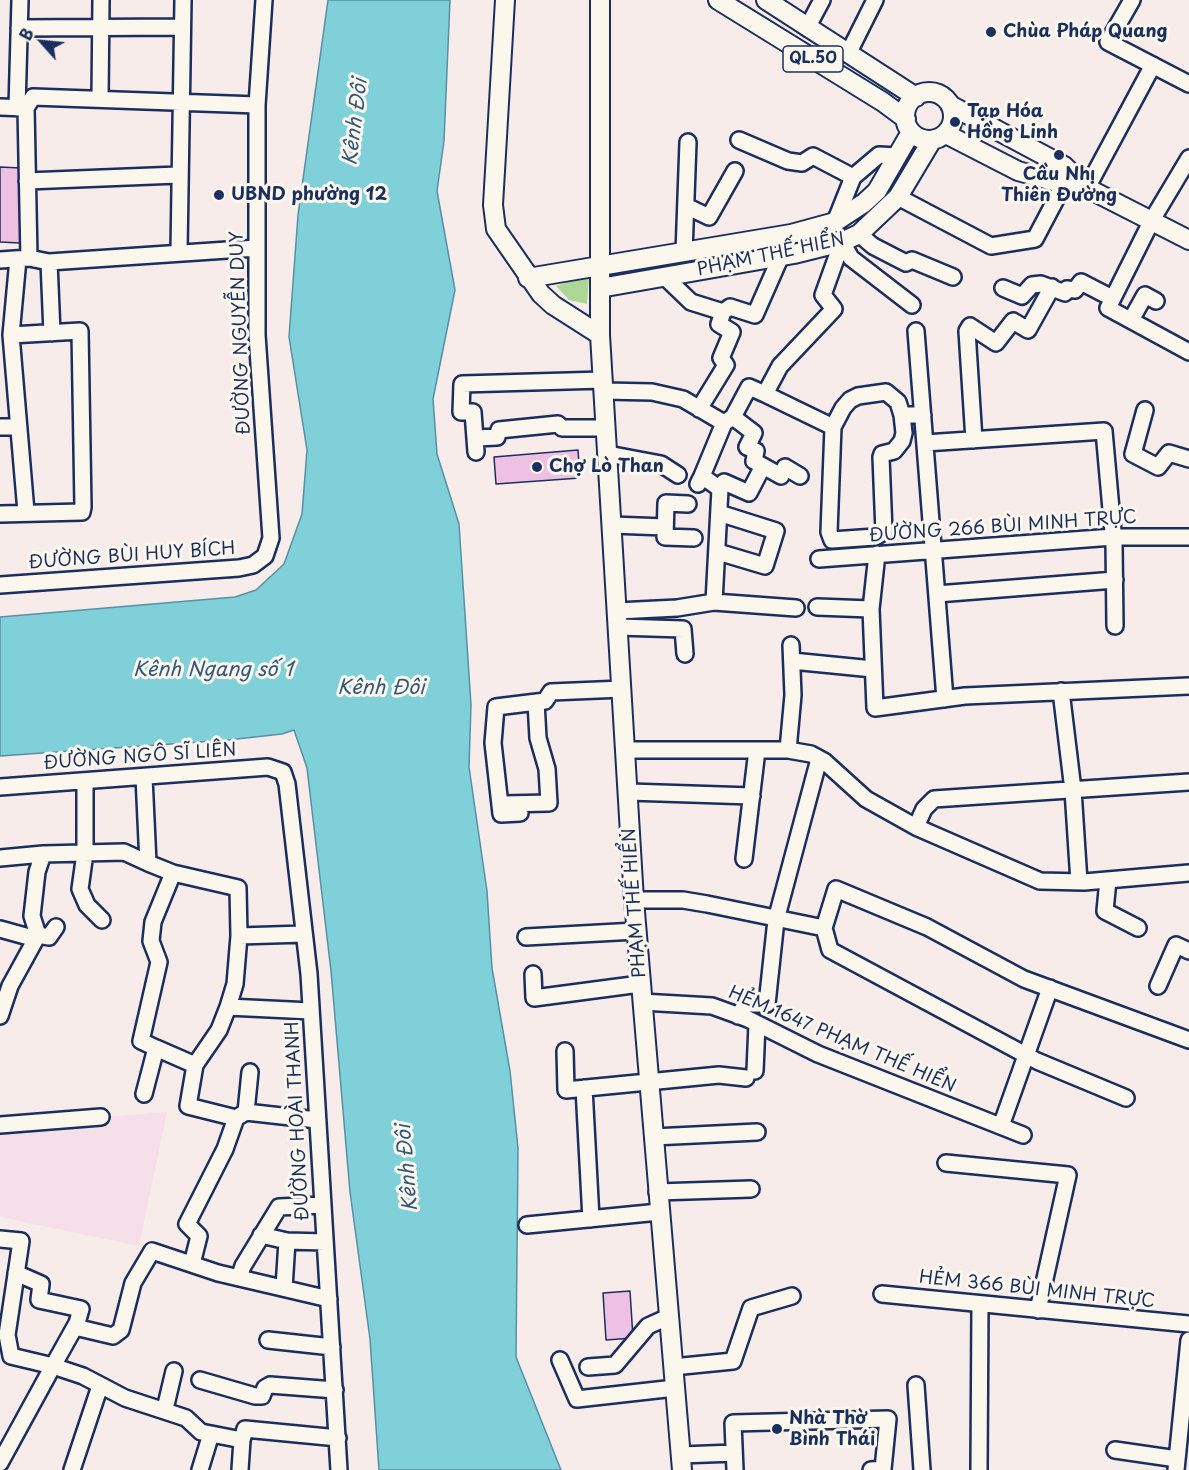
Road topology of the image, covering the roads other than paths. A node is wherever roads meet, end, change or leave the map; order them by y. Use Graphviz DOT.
graph roads {
  1 [pos="20,0"];
  2 [pos="101,0"];
  3 [pos="183,0"];
  4 [pos="264,0"];
  5 [pos="505,0"];
  6 [pos="600,0"];
  7 [pos="718,0"];
  8 [pos="766,0"];
  9 [pos="822,0"];
  10 [pos="875,0"];
  11 [pos="1132,0"];
  12 [pos="781,7"];
  13 [pos="100,27"];
  14 [pos="182,27"];
  15 [pos="19,28"];
  16 [pos="807,28"];
  17 [pos="848,54"];
  18 [pos="1153,65"];
  19 [pos="1189,84"];
  20 [pos="100,99"];
  21 [pos="181,102"];
  22 [pos="25,104"];
  23 [pos="256,105"];
  24 [pos="950,105"];
  25 [pos="0,107"];
  26 [pos="911,113"];
  27 [pos="939,137"];
  28 [pos="739,140"];
  29 [pos="688,142"];
  30 [pos="898,156"];
  31 [pos="1189,158"];
  32 [pos="735,171"];
  33 [pos="178,175"];
  34 [pos="853,177"];
  35 [pos="27,181"];
  36 [pos="1064,184"];
  37 [pos="1087,188"];
  38 [pos="898,197"];
  39 [pos="686,206"];
  40 [pos="1152,220"];
  41 [pos="835,222"];
  42 [pos="791,234"];
  43 [pos="859,234"];
  44 [pos="1189,240"];
  45 [pos="842,242"];
  46 [pos="257,248"];
  47 [pos="178,252"];
  48 [pos="684,253"];
  49 [pos="788,255"];
  50 [pos="23,259"];
  51 [pos="0,260"];
  52 [pos="49,262"];
  53 [pos="598,266"];
  54 [pos="665,277"];
  55 [pos="953,277"];
  56 [pos="528,278"];
  57 [pos="1052,287"];
  58 [pos="600,288"];
  59 [pos="1003,288"];
  60 [pos="1112,298"];
  61 [pos="1156,301"];
  62 [pos="912,305"];
  63 [pos="723,312"];
  64 [pos="1131,320"];
  65 [pos="916,331"];
  66 [pos="52,333"];
  67 [pos="11,335"];
  68 [pos="600,335"];
  69 [pos="1189,352"];
  70 [pos="604,385"];
  71 [pos="765,394"];
  72 [pos="699,409"];
  73 [pos="1145,410"];
  74 [pos="923,415"];
  75 [pos="902,416"];
  76 [pos="728,420"];
  77 [pos="19,426"];
  78 [pos="833,427"];
  79 [pos="0,428"];
  80 [pos="606,428"];
  81 [pos="974,440"];
  82 [pos="925,443"];
  83 [pos="608,454"];
  84 [pos="1189,459"];
  85 [pos="763,466"];
  86 [pos="678,475"];
  87 [pos="800,476"];
  88 [pos="720,489"];
  89 [pos="688,504"];
  90 [pos="26,512"];
  91 [pos="719,513"];
  92 [pos="0,514"];
  93 [pos="612,525"];
  94 [pos="665,527"];
  95 [pos="1113,537"];
  96 [pos="1189,537"];
  97 [pos="694,538"];
  98 [pos="867,538"];
  99 [pos="933,550"];
  100 [pos="718,552"];
  101 [pos="872,555"];
  102 [pos="264,556"];
  103 [pos="819,559"];
  104 [pos="1115,580"];
  105 [pos="0,585"];
  106 [pos="937,594"];
  107 [pos="714,602"];
  108 [pos="818,607"];
  109 [pos="795,608"];
  110 [pos="871,609"];
  111 [pos="618,619"];
  112 [pos="1115,626"];
  113 [pos="791,645"];
  114 [pos="685,654"];
  115 [pos="792,661"];
  116 [pos="873,669"];
  117 [pos="1189,686"];
  118 [pos="622,689"];
  119 [pos="1061,691"];
  120 [pos="945,699"];
  121 [pos="536,702"];
  122 [pos="626,750"];
  123 [pos="757,750"];
  124 [pos="788,750"];
  125 [pos="819,759"];
  126 [pos="283,772"];
  127 [pos="144,777"];
  128 [pos="85,781"];
  129 [pos="1189,782"];
  130 [pos="0,787"];
  131 [pos="1073,790"];
  132 [pos="628,792"];
  133 [pos="752,796"];
  134 [pos="500,804"];
  135 [pos="520,813"];
  136 [pos="916,827"];
  137 [pos="85,853"];
  138 [pos="43,854"];
  139 [pos="0,858"];
  140 [pos="744,859"];
  141 [pos="148,862"];
  142 [pos="172,873"];
  143 [pos="1189,873"];
  144 [pos="1108,880"];
  145 [pos="1079,882"];
  146 [pos="634,900"];
  147 [pos="102,920"];
  148 [pos="776,920"];
  149 [pos="56,927"];
  150 [pos="824,928"];
  151 [pos="1138,928"];
  152 [pos="0,929"];
  153 [pos="636,931"];
  154 [pos="304,934"];
  155 [pos="239,936"];
  156 [pos="37,937"];
  157 [pos="526,937"];
  158 [pos="1189,951"];
  159 [pos="533,974"];
  160 [pos="1158,986"];
  161 [pos="1050,988"];
  162 [pos="641,993"];
  163 [pos="228,1007"];
  164 [pos="311,1011"];
  165 [pos="0,1016"];
  166 [pos="738,1016"];
  167 [pos="757,1024"];
  168 [pos="1189,1040"];
  169 [pos="156,1048"];
  170 [pos="565,1051"];
  171 [pos="1026,1055"];
  172 [pos="195,1065"];
  173 [pos="250,1072"];
  174 [pos="648,1081"];
  175 [pos="584,1088"];
  176 [pos="144,1094"];
  177 [pos="1126,1098"];
  178 [pos="241,1115"];
  179 [pos="101,1117"];
  180 [pos="317,1120"];
  181 [pos="0,1125"];
  182 [pos="1001,1126"];
  183 [pos="757,1132"];
  184 [pos="1023,1135"];
  185 [pos="653,1137"];
  186 [pos="946,1163"];
  187 [pos="752,1189"];
  188 [pos="657,1192"];
  189 [pos="323,1205"];
  190 [pos="659,1212"];
  191 [pos="591,1219"];
  192 [pos="527,1225"];
  193 [pos="261,1235"];
  194 [pos="0,1239"];
  195 [pos="287,1242"];
  196 [pos="325,1242"];
  197 [pos="192,1264"];
  198 [pos="16,1273"];
  199 [pos="239,1278"];
  200 [pos="284,1288"];
  201 [pos="882,1294"];
  202 [pos="792,1296"];
  203 [pos="329,1299"];
  204 [pos="980,1304"];
  205 [pos="1038,1310"];
  206 [pos="668,1317"];
  207 [pos="1189,1324"];
  208 [pos="75,1327"];
  209 [pos="268,1340"];
  210 [pos="1189,1340"];
  211 [pos="332,1347"];
  212 [pos="560,1360"];
  213 [pos="1188,1362"];
  214 [pos="53,1366"];
  215 [pos="588,1367"];
  216 [pos="673,1367"];
  217 [pos="174,1371"];
  218 [pos="200,1380"];
  219 [pos="916,1385"];
  220 [pos="100,1386"];
  221 [pos="675,1388"];
  222 [pos="334,1390"];
  223 [pos="165,1409"];
  224 [pos="211,1434"];
  225 [pos="338,1438"];
  226 [pos="242,1440"];
  227 [pos="1115,1450"];
  228 [pos="734,1453"];
  229 [pos="682,1462"];
  230 [pos="0,1463"];
  231 [pos="1177,1465"];
  232 [pos="72,1470"];
  233 [pos="200,1470"];
  234 [pos="240,1470"];
  235 [pos="339,1470"];
  236 [pos="735,1470"];
  237 [pos="871,1470"];
  238 [pos="922,1470"];
  239 [pos="979,1470"];
  1 -- 15 [label="street"];
  2 -- 13 [label="street"];
  3 -- 14 [label="street"];
  4 -- 23 [label="street, ĐƯỜNG NGUYỄN DUY"];
  5 -- 56 [label="main road"];
  6 -- 53 [label="main road, PHẠM THẾ HIỂN"];
  7 -- 26 [label="main road, QL.50"];
  8 -- 12 [label="main road, QL.50"];
  9 -- 16 [label="street"];
  10 -- 17 [label="street"];
  11 -- 18 [label="street"];
  12 -- 16 [label="main road, QL.50"];
  13 -- 14 [label="street"];
  13 -- 15 [label="street"];
  13 -- 20 [label="street"];
  14 -- 21 [label="street"];
  15 -- 22 [label="street"];
  16 -- 17 [label="main road, QL.50"];
  17 -- 26 [label="main road, QL.50"];
  18 -- 19 [label="street"];
  18 -- 37 [label="street"];
  20 -- 21 [label="street"];
  20 -- 22 [label="street"];
  21 -- 23 [label="street"];
  21 -- 33 [label="street"];
  22 -- 25 [label="street"];
  22 -- 35 [label="street"];
  23 -- 46 [label="street, ĐƯỜNG NGUYỄN DUY"];
  24 -- 26 [label="main road, QL.50"];
  24 -- 27 [label="main road"];
  24 -- 37 [label="main road, QL.50"];
  26 -- 27 [label="main road, QL.50"];
  26 -- 30 [label="main road, PHẠM THẾ HIỂN"];
  27 -- 36 [label="main road, QL.50"];
  27 -- 38 [label="main road, PHẠM THẾ HIỂN"];
  28 -- 34 [label="street"];
  29 -- 39 [label="street"];
  30 -- 34 [label="street"];
  30 -- 41 [label="main road, PHẠM THẾ HIỂN"];
  31 -- 40 [label="street"];
  32 -- 39 [label="street"];
  33 -- 35 [label="street"];
  33 -- 47 [label="street"];
  34 -- 41 [label="street"];
  35 -- 50 [label="street"];
  36 -- 37 [label="main road, QL.50"];
  36 -- 38 [label="street"];
  37 -- 40 [label="main road, QL.50"];
  38 -- 43 [label="main road, PHẠM THẾ HIỂN"];
  39 -- 48 [label="street"];
  40 -- 44 [label="main road, QL.50"];
  40 -- 60 [label="street"];
  41 -- 42 [label="main road, PHẠM THẾ HIỂN"];
  42 -- 48 [label="main road, PHẠM THẾ HIỂN"];
  42 -- 49 [label="main road"];
  43 -- 45 [label="main road, PHẠM THẾ HIỂN"];
  43 -- 55 [label="street"];
  45 -- 49 [label="main road, PHẠM THẾ HIỂN"];
  45 -- 62 [label="street"];
  45 -- 71 [label="street"];
  46 -- 47 [label="street"];
  46 -- 102 [label="street, ĐƯỜNG NGUYỄN DUY"];
  47 -- 52 [label="street"];
  48 -- 53 [label="main road, PHẠM THẾ HIỂN"];
  49 -- 54 [label="main road, PHẠM THẾ HIỂN"];
  49 -- 63 [label="street"];
  50 -- 51 [label="street"];
  50 -- 52 [label="street"];
  50 -- 67 [label="street"];
  52 -- 66 [label="street"];
  53 -- 56 [label="main road, PHẠM THẾ HIỂN"];
  53 -- 58 [label="main road, PHẠM THẾ HIỂN"];
  54 -- 58 [label="main road, PHẠM THẾ HIỂN"];
  54 -- 63 [label="street"];
  56 -- 68 [label="main road"];
  57 -- 59 [label="street"];
  57 -- 60 [label="street"];
  57 -- 81 [label="street"];
  58 -- 68 [label="main road, PHẠM THẾ HIỂN"];
  60 -- 64 [label="street"];
  61 -- 64 [label="street"];
  63 -- 72 [label="street"];
  64 -- 69 [label="street"];
  65 -- 74 [label="street"];
  66 -- 67 [label="street"];
  66 -- 90 [label="street"];
  67 -- 77 [label="street"];
  68 -- 70 [label="main road, PHẠM THẾ HIỂN"];
  70 -- 72 [label="street"];
  70 -- 80 [label="main road, PHẠM THẾ HIỂN"];
  70 -- 80 [label="street"];
  71 -- 76 [label="street"];
  71 -- 78 [label="street"];
  72 -- 76 [label="street"];
  73 -- 84 [label="street"];
  74 -- 75 [label="street"];
  74 -- 82 [label="street"];
  75 -- 78 [label="street"];
  75 -- 98 [label="street"];
  76 -- 85 [label="street"];
  76 -- 88 [label="street"];
  77 -- 79 [label="street"];
  77 -- 90 [label="street"];
  78 -- 98 [label="street"];
  80 -- 83 [label="main road, PHẠM THẾ HIỂN"];
  81 -- 82 [label="street"];
  81 -- 95 [label="street"];
  82 -- 99 [label="street"];
  83 -- 86 [label="street"];
  83 -- 93 [label="main road, PHẠM THẾ HIỂN"];
  85 -- 87 [label="street"];
  85 -- 88 [label="street"];
  88 -- 91 [label="street"];
  89 -- 94 [label="street"];
  90 -- 92 [label="street"];
  91 -- 100 [label="street"];
  91 -- 100 [label="street"];
  93 -- 94 [label="street"];
  93 -- 111 [label="main road, PHẠM THẾ HIỂN"];
  94 -- 97 [label="street"];
  95 -- 96 [label="street, ĐƯỜNG 266 BÙI MINH TRỰC"];
  95 -- 99 [label="street, ĐƯỜNG 266 BÙI MINH TRỰC"];
  95 -- 104 [label="street"];
  98 -- 101 [label="street"];
  99 -- 101 [label="street, ĐƯỜNG 266 BÙI MINH TRỰC"];
  99 -- 106 [label="street"];
  100 -- 107 [label="street"];
  101 -- 103 [label="street, ĐƯỜNG 266 BÙI MINH TRỰC"];
  101 -- 110 [label="street"];
  102 -- 105 [label="street, ĐƯỜNG BÙI HUY BÍCH"];
  104 -- 106 [label="street"];
  104 -- 112 [label="street"];
  106 -- 120 [label="street"];
  107 -- 109 [label="street"];
  107 -- 111 [label="street"];
  108 -- 110 [label="street"];
  110 -- 116 [label="street"];
  111 -- 114 [label="street"];
  111 -- 118 [label="main road, PHẠM THẾ HIỂN"];
  113 -- 115 [label="street"];
  115 -- 116 [label="street"];
  115 -- 124 [label="street"];
  116 -- 120 [label="street"];
  117 -- 119 [label="street"];
  118 -- 121 [label="street"];
  118 -- 122 [label="main road, PHẠM THẾ HIỂN"];
  119 -- 120 [label="street"];
  119 -- 131 [label="street"];
  121 -- 134 [label="street"];
  121 -- 134 [label="street"];
  122 -- 123 [label="street"];
  122 -- 132 [label="main road, PHẠM THẾ HIỂN"];
  123 -- 124 [label="street"];
  123 -- 133 [label="street"];
  124 -- 125 [label="street"];
  125 -- 136 [label="street"];
  125 -- 148 [label="street"];
  126 -- 127 [label="street, ĐƯỜNG NGÔ SĨ LIÊN"];
  126 -- 154 [label="street, ĐƯỜNG HOÀI THANH"];
  127 -- 128 [label="street, ĐƯỜNG NGÔ SĨ LIÊN"];
  127 -- 141 [label="street"];
  128 -- 130 [label="street, ĐƯỜNG NGÔ SĨ LIÊN"];
  128 -- 137 [label="street"];
  129 -- 131 [label="street"];
  131 -- 136 [label="street"];
  131 -- 145 [label="street"];
  132 -- 133 [label="street"];
  132 -- 146 [label="main road, PHẠM THẾ HIỂN"];
  133 -- 140 [label="street"];
  134 -- 135 [label="street"];
  136 -- 145 [label="street"];
  137 -- 138 [label="street"];
  137 -- 141 [label="street"];
  137 -- 147 [label="street"];
  138 -- 139 [label="street"];
  138 -- 156 [label="street"];
  141 -- 142 [label="street"];
  142 -- 155 [label="street"];
  142 -- 169 [label="street"];
  143 -- 144 [label="street"];
  144 -- 145 [label="street"];
  144 -- 151 [label="street"];
  146 -- 148 [label="street"];
  146 -- 153 [label="main road, PHẠM THẾ HIỂN"];
  148 -- 150 [label="street"];
  148 -- 166 [label="street"];
  149 -- 156 [label="street"];
  150 -- 161 [label="street"];
  150 -- 171 [label="street"];
  152 -- 156 [label="street"];
  153 -- 157 [label="street"];
  153 -- 162 [label="main road, PHẠM THẾ HIỂN"];
  154 -- 155 [label="street"];
  154 -- 164 [label="street, ĐƯỜNG HOÀI THANH"];
  155 -- 163 [label="street"];
  156 -- 165 [label="street"];
  158 -- 160 [label="street"];
  159 -- 162 [label="street, HẺM 1647 PHẠM THẾ HIỂN"];
  161 -- 168 [label="street"];
  161 -- 171 [label="street"];
  162 -- 166 [label="street, HẺM 1647 PHẠM THẾ HIỂN"];
  162 -- 174 [label="main road, PHẠM THẾ HIỂN"];
  163 -- 164 [label="street"];
  163 -- 172 [label="street"];
  164 -- 180 [label="street, ĐƯỜNG HOÀI THANH"];
  166 -- 167 [label="street, HẺM 1647 PHẠM THẾ HIỂN"];
  167 -- 174 [label="street"];
  167 -- 182 [label="street, HẺM 1647 PHẠM THẾ HIỂN"];
  169 -- 172 [label="street"];
  169 -- 176 [label="street"];
  170 -- 175 [label="street"];
  171 -- 177 [label="street"];
  171 -- 182 [label="street"];
  172 -- 178 [label="street"];
  173 -- 178 [label="street"];
  174 -- 175 [label="street"];
  174 -- 185 [label="main road, PHẠM THẾ HIỂN"];
  175 -- 191 [label="street"];
  178 -- 180 [label="street"];
  178 -- 197 [label="street"];
  179 -- 181 [label="street"];
  180 -- 189 [label="street, ĐƯỜNG HOÀI THANH"];
  182 -- 184 [label="street, HẺM 1647 PHẠM THẾ HIỂN"];
  183 -- 185 [label="street"];
  185 -- 188 [label="main road, PHẠM THẾ HIỂN"];
  186 -- 205 [label="street"];
  187 -- 188 [label="street"];
  188 -- 190 [label="main road, PHẠM THẾ HIỂN"];
  189 -- 193 [label="street"];
  189 -- 196 [label="street, ĐƯỜNG HOÀI THANH"];
  190 -- 191 [label="street"];
  190 -- 206 [label="main road, PHẠM THẾ HIỂN"];
  191 -- 192 [label="street"];
  193 -- 195 [label="street"];
  193 -- 199 [label="street"];
  194 -- 198 [label="street"];
  195 -- 196 [label="street"];
  195 -- 200 [label="street"];
  196 -- 203 [label="street, ĐƯỜNG HOÀI THANH"];
  197 -- 199 [label="street"];
  197 -- 208 [label="street"];
  198 -- 208 [label="street"];
  198 -- 214 [label="street"];
  199 -- 200 [label="street"];
  200 -- 203 [label="street"];
  201 -- 204 [label="street, HẺM 366 BÙI MINH TRỰC"];
  202 -- 216 [label="street"];
  203 -- 211 [label="street, ĐƯỜNG HOÀI THANH"];
  204 -- 205 [label="street, HẺM 366 BÙI MINH TRỰC"];
  204 -- 239 [label="street"];
  205 -- 207 [label="street, HẺM 366 BÙI MINH TRỰC"];
  206 -- 215 [label="street"];
  206 -- 216 [label="main road, PHẠM THẾ HIỂN"];
  208 -- 214 [label="street"];
  209 -- 211 [label="street"];
  210 -- 213 [label="street"];
  211 -- 222 [label="street, ĐƯỜNG HOÀI THANH"];
  212 -- 221 [label="street"];
  213 -- 231 [label="street"];
  214 -- 220 [label="street"];
  214 -- 230 [label="street"];
  216 -- 221 [label="main road, PHẠM THẾ HIỂN"];
  217 -- 223 [label="street"];
  218 -- 222 [label="street"];
  219 -- 238 [label="street"];
  220 -- 223 [label="street"];
  220 -- 232 [label="street"];
  221 -- 229 [label="main road, PHẠM THẾ HIỂN"];
  222 -- 225 [label="street, ĐƯỜNG HOÀI THANH"];
  223 -- 224 [label="street"];
  224 -- 226 [label="street"];
  224 -- 233 [label="street"];
  225 -- 226 [label="street"];
  225 -- 235 [label="street, ĐƯỜNG HOÀI THANH"];
  226 -- 234 [label="street"];
  227 -- 231 [label="street"];
  228 -- 229 [label="street"];
  228 -- 236 [label="street"];
  228 -- 237 [label="street"];
}
